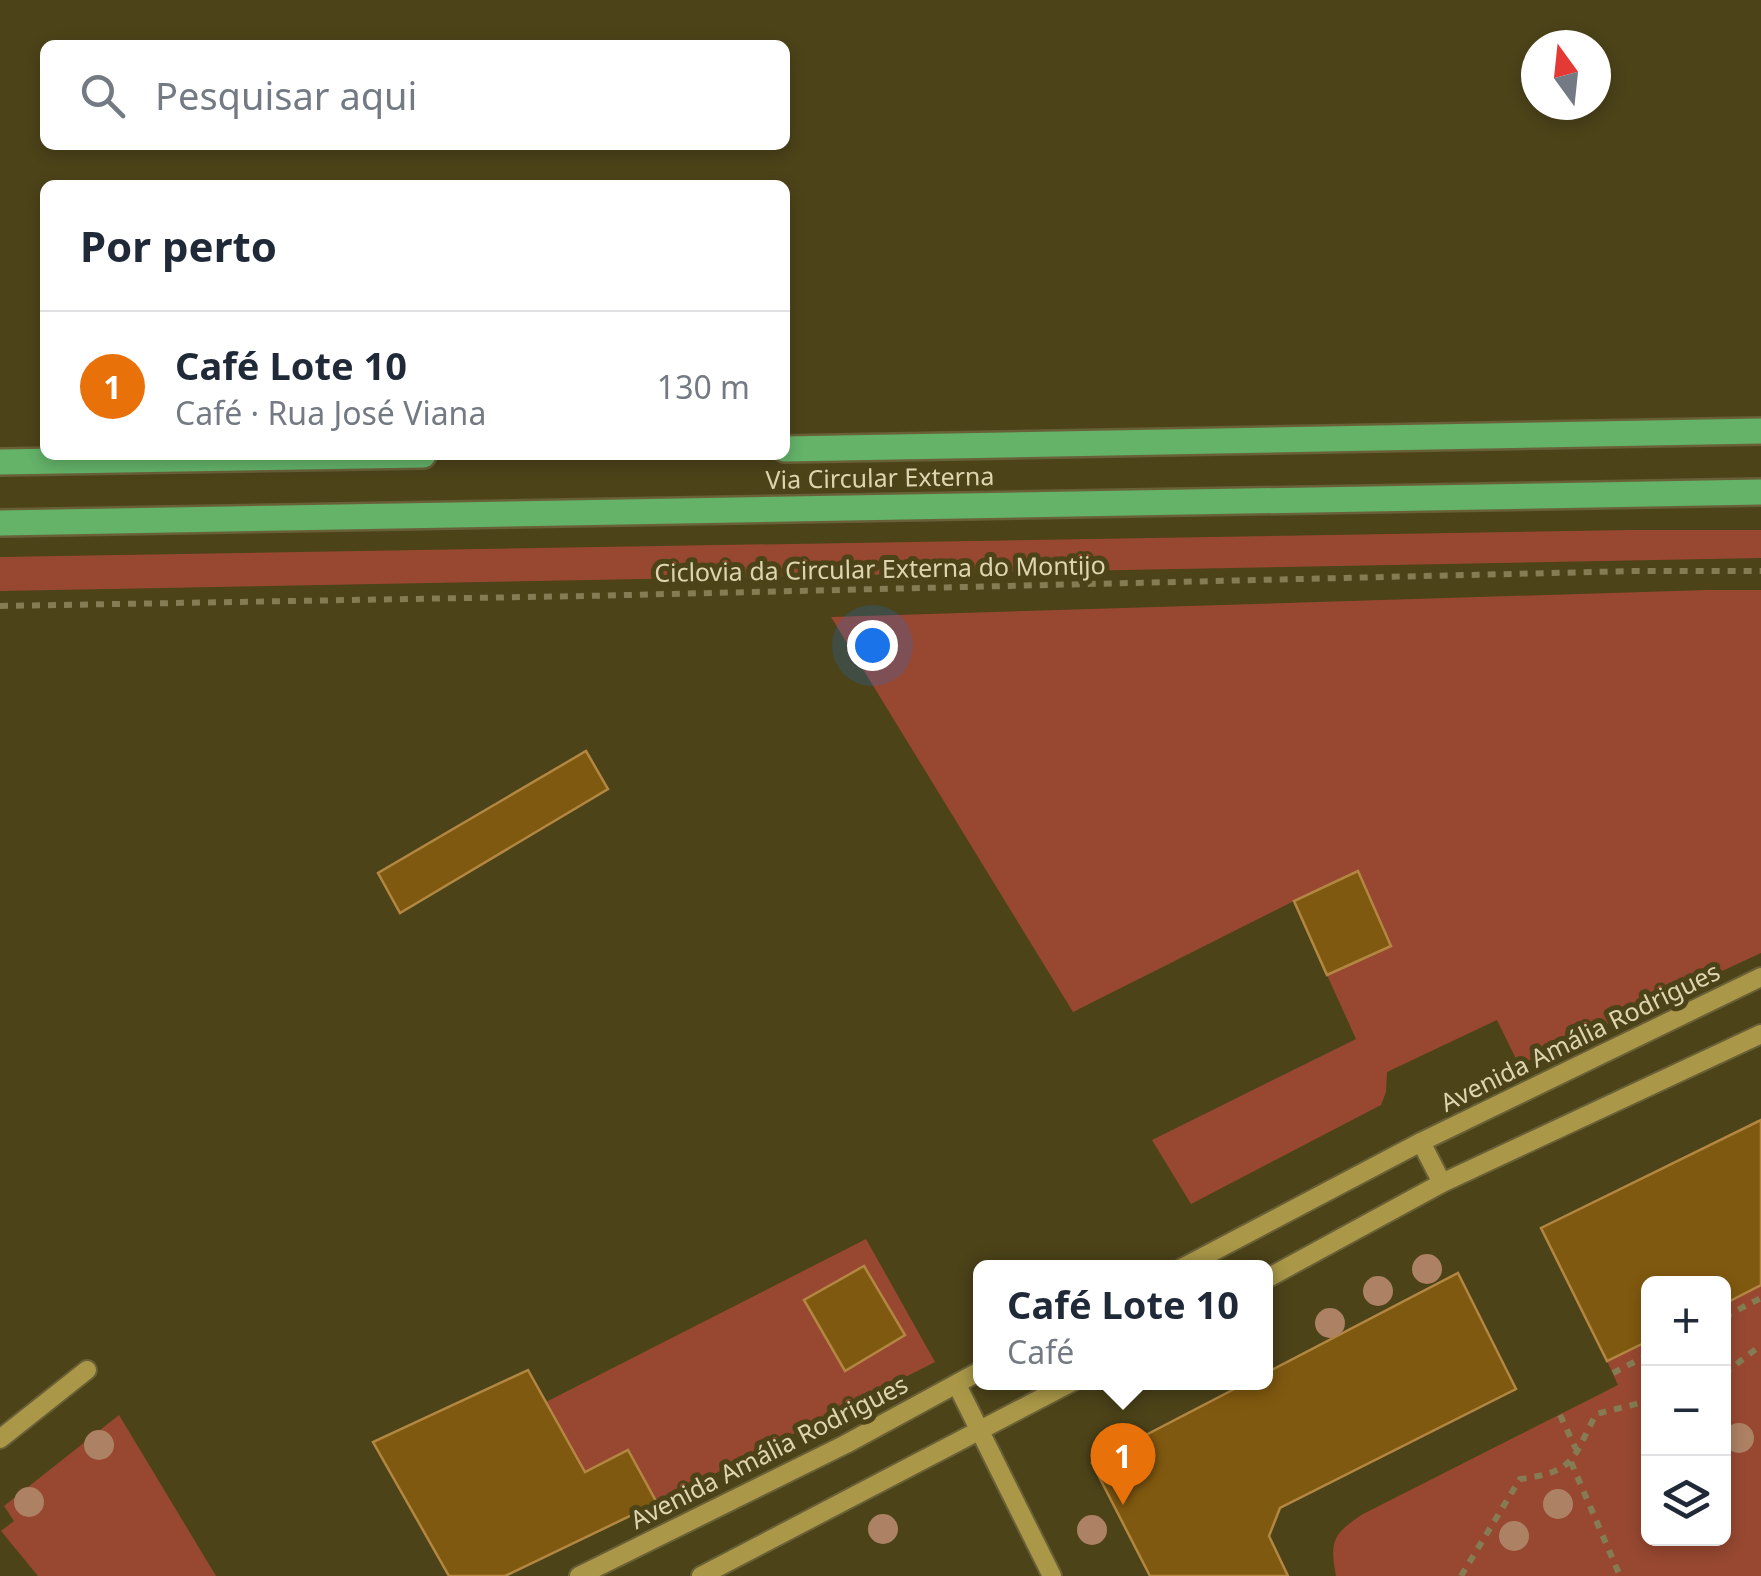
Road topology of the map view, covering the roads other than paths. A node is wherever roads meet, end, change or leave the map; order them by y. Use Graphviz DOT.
graph roads {
  1 [pos="1761,431"];
  2 [pos="790,448"];
  3 [pos="121,460"];
  4 [pos="0,462"];
  5 [pos="1761,492"];
  6 [pos="0,523"];
  7 [pos="1761,977"];
  8 [pos="1761,1034"];
  9 [pos="1421,1142"];
  10 [pos="1442,1183"];
  11 [pos="1197,1260"];
  12 [pos="1273,1274"];
  13 [pos="87,1370"];
  14 [pos="973,1375"];
  15 [pos="957,1385"];
  16 [pos="1057,1390"];
  17 [pos="980,1432"];
  18 [pos="0,1438"];
  19 [pos="579,1576"];
  20 [pos="701,1576"];
  21 [pos="1052,1576"];
  1 -- 2 [label="main road, Via Circular Externa"];
  3 -- 4 [label="main road"];
  5 -- 6 [label="main road, Via Circular Externa"];
  7 -- 9 [label="street, Avenida Amália Rodrigues"];
  8 -- 10 [label="street"];
  9 -- 10 [label="street, Avenida Amália Rodrigues"];
  9 -- 11 [label="street, Avenida Amália Rodrigues"];
  10 -- 12 [label="street"];
  13 -- 18 [label="street"];
  14 -- 15 [label="street, Avenida Amália Rodrigues"];
  15 -- 17 [label="street"];
  15 -- 19 [label="street, Avenida Amália Rodrigues"];
  16 -- 17 [label="street"];
  17 -- 20 [label="street"];
  17 -- 21 [label="street"];
}
